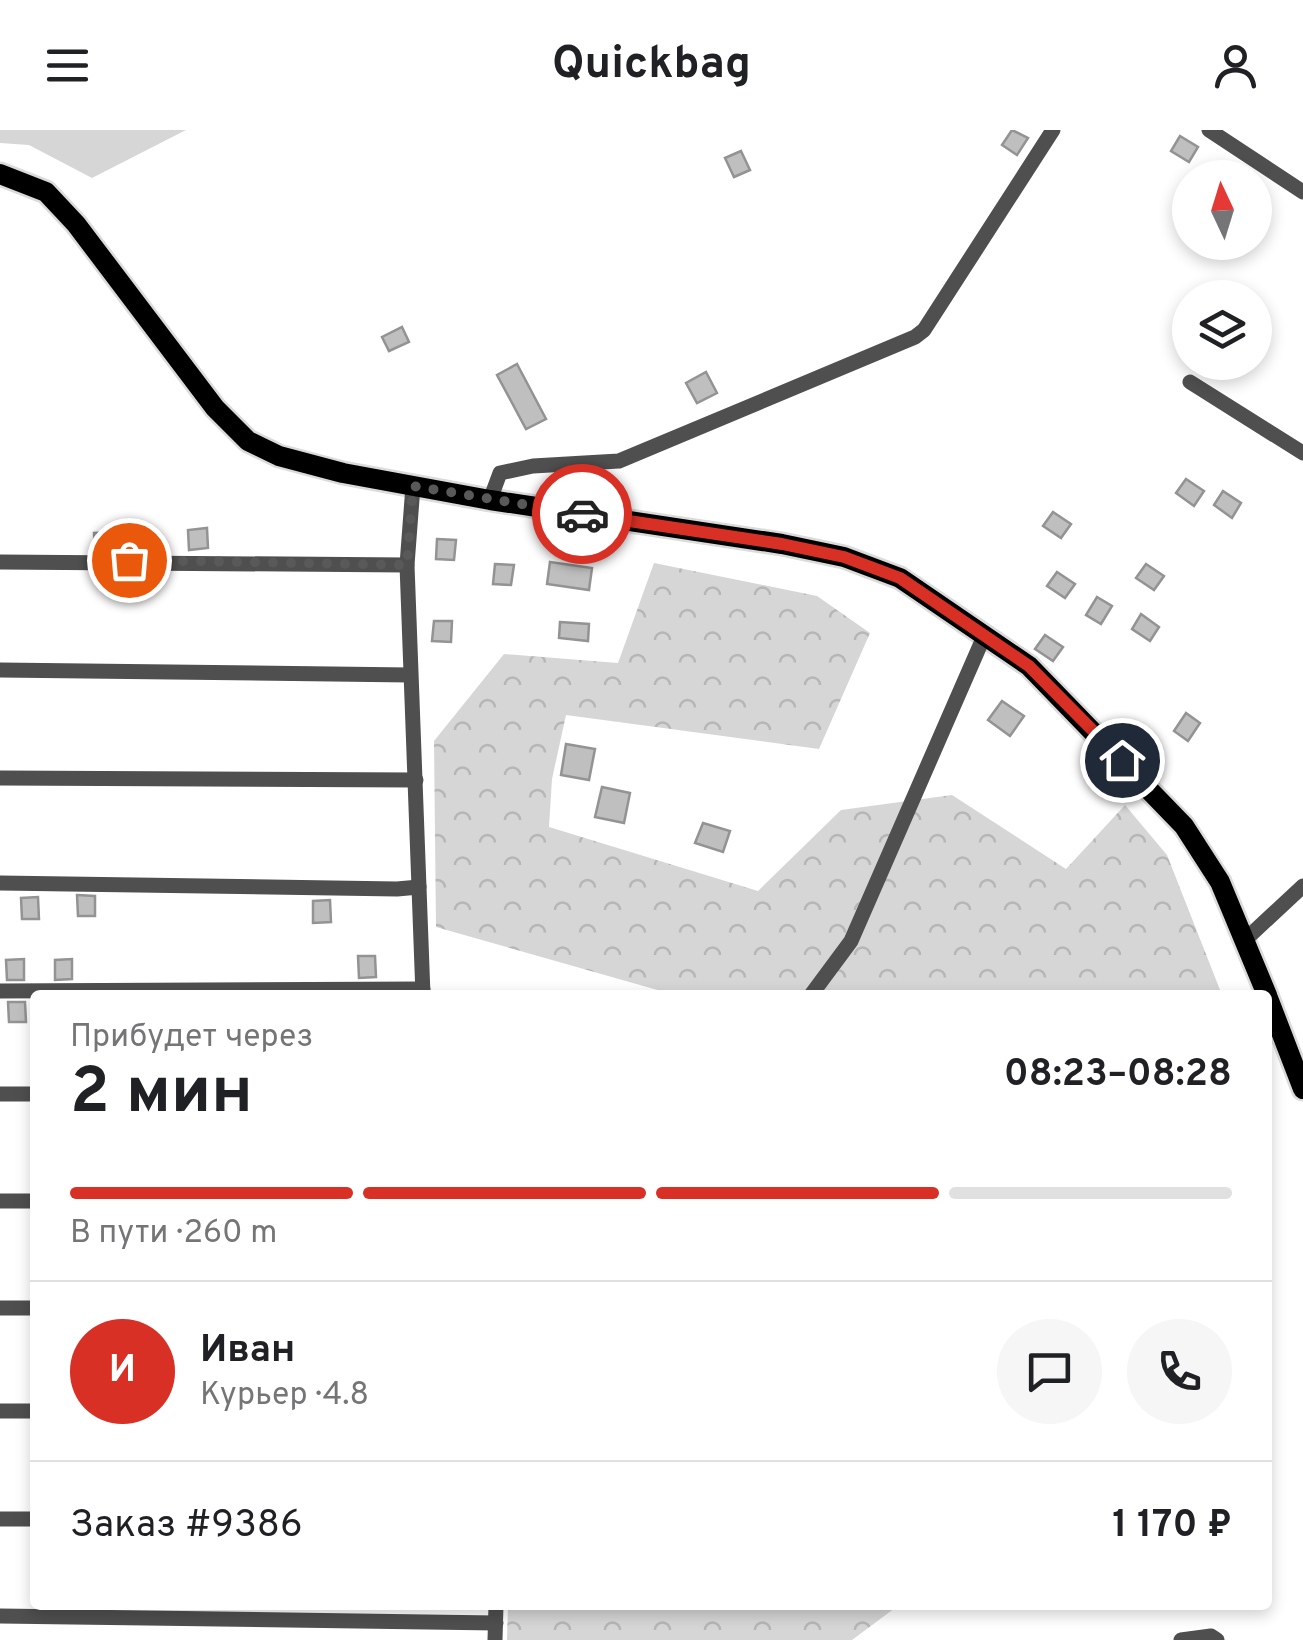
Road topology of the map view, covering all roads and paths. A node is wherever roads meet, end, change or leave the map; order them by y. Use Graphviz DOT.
graph roads {
  1 [pos="1053,130"];
  2 [pos="1209,130"];
  3 [pos="0,174"];
  4 [pos="1303,192"];
  5 [pos="1190,382"];
  6 [pos="1303,453"];
  7 [pos="413,486"];
  8 [pos="490,500"];
  9 [pos="0,562"];
  10 [pos="407,565"];
  11 [pos="985,634"];
  12 [pos="0,670"];
  13 [pos="410,675"];
  14 [pos="0,778"];
  15 [pos="416,780"];
  16 [pos="0,883"];
  17 [pos="419,886"];
  18 [pos="1303,886"];
  19 [pos="1245,940"];
  20 [pos="423,990"];
  21 [pos="814,990"];
  22 [pos="1265,990"];
  23 [pos="0,991"];
  24 [pos="30,991"];
  25 [pos="1272,1009"];
  26 [pos="1303,1088"];
  27 [pos="0,1094"];
  28 [pos="30,1094"];
  29 [pos="0,1200"];
  30 [pos="30,1201"];
  31 [pos="0,1308"];
  32 [pos="30,1308"];
  33 [pos="0,1411"];
  34 [pos="30,1411"];
  35 [pos="0,1519"];
  36 [pos="30,1519"];
  37 [pos="496,1610"];
  38 [pos="0,1616"];
  39 [pos="496,1622"];
  40 [pos="495,1640"];
  41 [pos="1181,1640"];
  42 [pos="1217,1640"];
  1 -- 8 [label="street"];
  2 -- 4 [label="street"];
  3 -- 7 [label="main road"];
  5 -- 6 [label="street"];
  7 -- 8 [label="main road"];
  7 -- 10 [label="street"];
  8 -- 11 [label="main road"];
  9 -- 10 [label="street"];
  10 -- 13 [label="street"];
  11 -- 19 [label="main road"];
  11 -- 21 [label="street"];
  12 -- 13 [label="street"];
  13 -- 15 [label="street"];
  14 -- 15 [label="street"];
  15 -- 17 [label="street"];
  16 -- 17 [label="street"];
  17 -- 20 [label="street"];
  18 -- 19 [label="street"];
  19 -- 22 [label="main road"];
  23 -- 24 [label="street"];
  25 -- 26 [label="main road"];
  27 -- 28 [label="street"];
  29 -- 30 [label="street"];
  31 -- 32 [label="street"];
  33 -- 34 [label="street"];
  35 -- 36 [label="street"];
  37 -- 39 [label="street"];
  38 -- 39 [label="street"];
  39 -- 40 [label="street"];
  41 -- 42 [label="street"];
}
